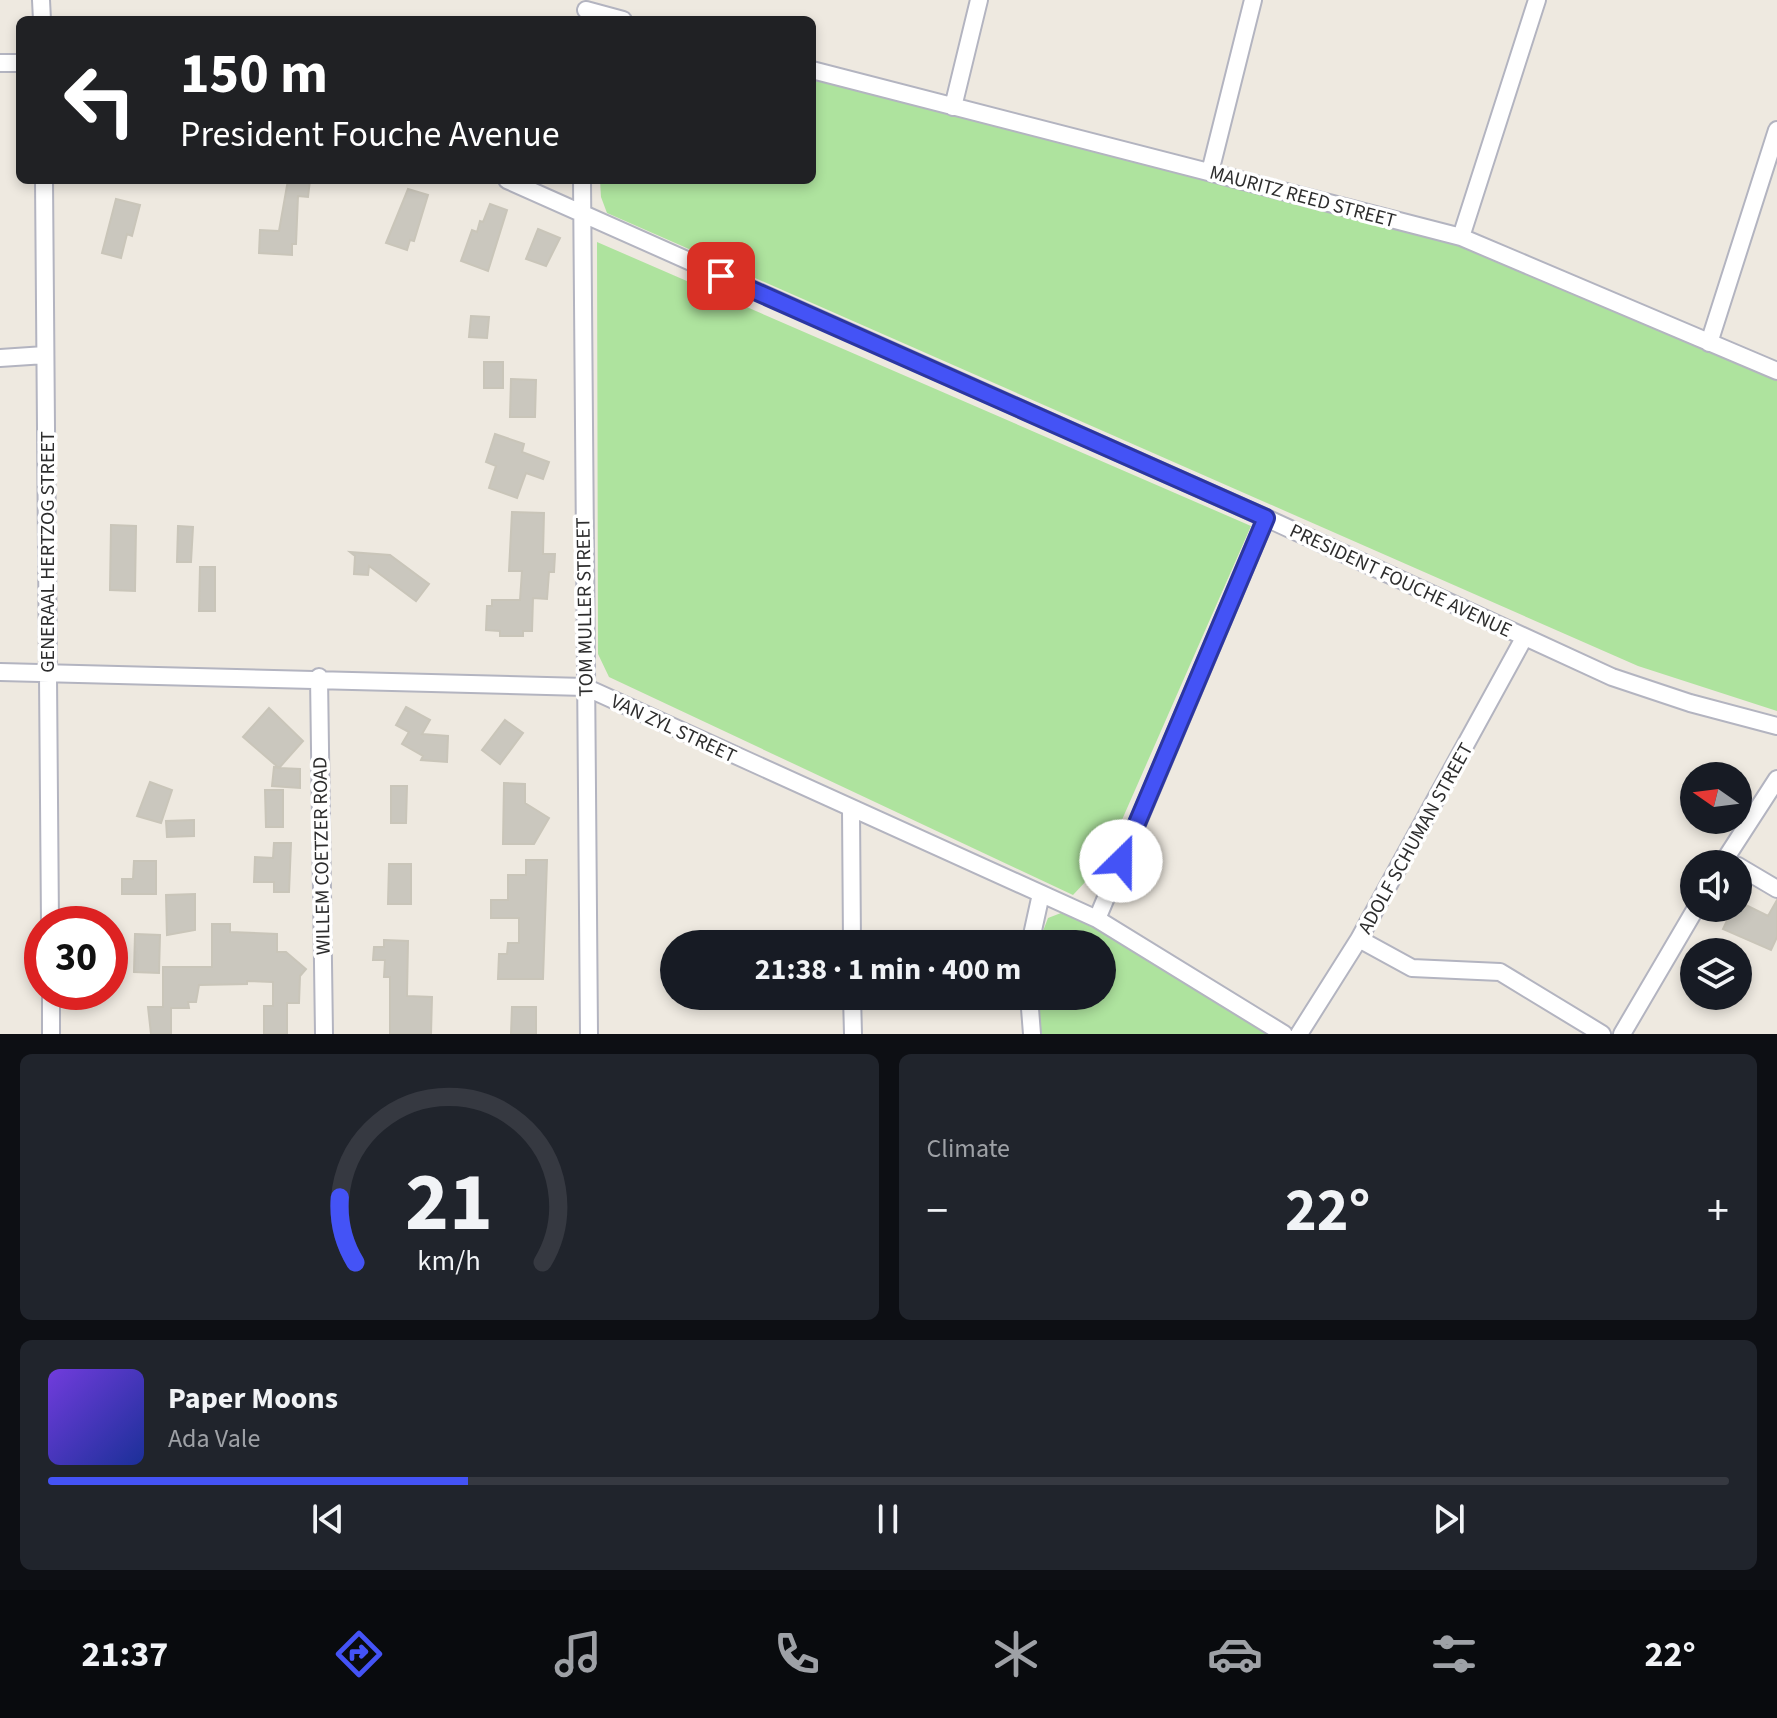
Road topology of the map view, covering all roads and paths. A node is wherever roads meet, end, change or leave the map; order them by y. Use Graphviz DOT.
graph roads {
  1 [pos="979,0"];
  2 [pos="1253,0"];
  3 [pos="1537,0"];
  4 [pos="586,10"];
  5 [pos="608,16"];
  6 [pos="816,71"];
  7 [pos="953,107"];
  8 [pos="1777,130"];
  9 [pos="1210,172"];
  10 [pos="44,184"];
  11 [pos="516,184"];
  12 [pos="582,184"];
  13 [pos="581,213"];
  14 [pos="1461,237"];
  15 [pos="1709,343"];
  16 [pos="45,355"];
  17 [pos="0,358"];
  18 [pos="1777,371"];
  19 [pos="1266,518"];
  20 [pos="1524,638"];
  21 [pos="0,672"];
  22 [pos="48,672"];
  23 [pos="319,677"];
  24 [pos="585,687"];
  25 [pos="1777,726"];
  26 [pos="1777,779"];
  27 [pos="851,810"];
  28 [pos="1737,850"];
  29 [pos="1752,875"];
  30 [pos="1777,889"];
  31 [pos="1041,894"];
  32 [pos="50,906"];
  33 [pos="1097,919"];
  34 [pos="1688,922"];
  35 [pos="852,930"];
  36 [pos="1033,930"];
  37 [pos="1359,939"];
  38 [pos="51,1010"];
  39 [pos="852,1010"];
  40 [pos="1030,1010"];
  41 [pos="51,1034"];
  42 [pos="324,1034"];
  43 [pos="589,1034"];
  44 [pos="853,1034"];
  45 [pos="1032,1034"];
  46 [pos="1284,1034"];
  47 [pos="1299,1034"];
  48 [pos="1602,1034"];
  49 [pos="1622,1034"];
  1 -- 7 [label="street"];
  2 -- 9 [label="street"];
  3 -- 14 [label="street"];
  4 -- 5 [label="street"];
  6 -- 7 [label="street, MAURITZ REED STREET"];
  7 -- 9 [label="street, MAURITZ REED STREET"];
  8 -- 15 [label="street"];
  9 -- 14 [label="street, MAURITZ REED STREET"];
  10 -- 16 [label="street, GENERAAL HERTZOG STREET"];
  11 -- 13 [label="street, PRESIDENT FOUCHE AVENUE"];
  12 -- 13 [label="street, TOM MULLER STREET"];
  13 -- 19 [label="street, PRESIDENT FOUCHE AVENUE"];
  13 -- 24 [label="street, TOM MULLER STREET"];
  14 -- 15 [label="street, MAURITZ REED STREET"];
  15 -- 18 [label="street, MAURITZ REED STREET"];
  16 -- 17 [label="street"];
  16 -- 22 [label="street, GENERAAL HERTZOG STREET"];
  19 -- 20 [label="street, PRESIDENT FOUCHE AVENUE"];
  19 -- 33 [label="street"];
  20 -- 25 [label="street, PRESIDENT FOUCHE AVENUE"];
  20 -- 37 [label="street, ADOLF SCHUMAN STREET"];
  21 -- 22 [label="street, VAN ZYL STREET"];
  22 -- 23 [label="street, VAN ZYL STREET"];
  22 -- 32 [label="street, GENERAAL HERTZOG STREET"];
  23 -- 24 [label="street, VAN ZYL STREET"];
  23 -- 42 [label="street, WILLEM COETZER ROAD"];
  24 -- 27 [label="street, VAN ZYL STREET"];
  24 -- 43 [label="street, TOM MULLER STREET"];
  26 -- 28 [label="street"];
  27 -- 31 [label="street, VAN ZYL STREET"];
  27 -- 35 [label="street"];
  29 -- 30 [label="street"];
  31 -- 33 [label="street, VAN ZYL STREET"];
  31 -- 36 [label="street"];
  33 -- 46 [label="street, VAN ZYL STREET"];
  34 -- 49 [label="street"];
  37 -- 47 [label="street, ADOLF SCHUMAN STREET"];
  37 -- 48 [label="street"];
  38 -- 41 [label="street"];
  39 -- 44 [label="street"];
  40 -- 45 [label="street"];
}
